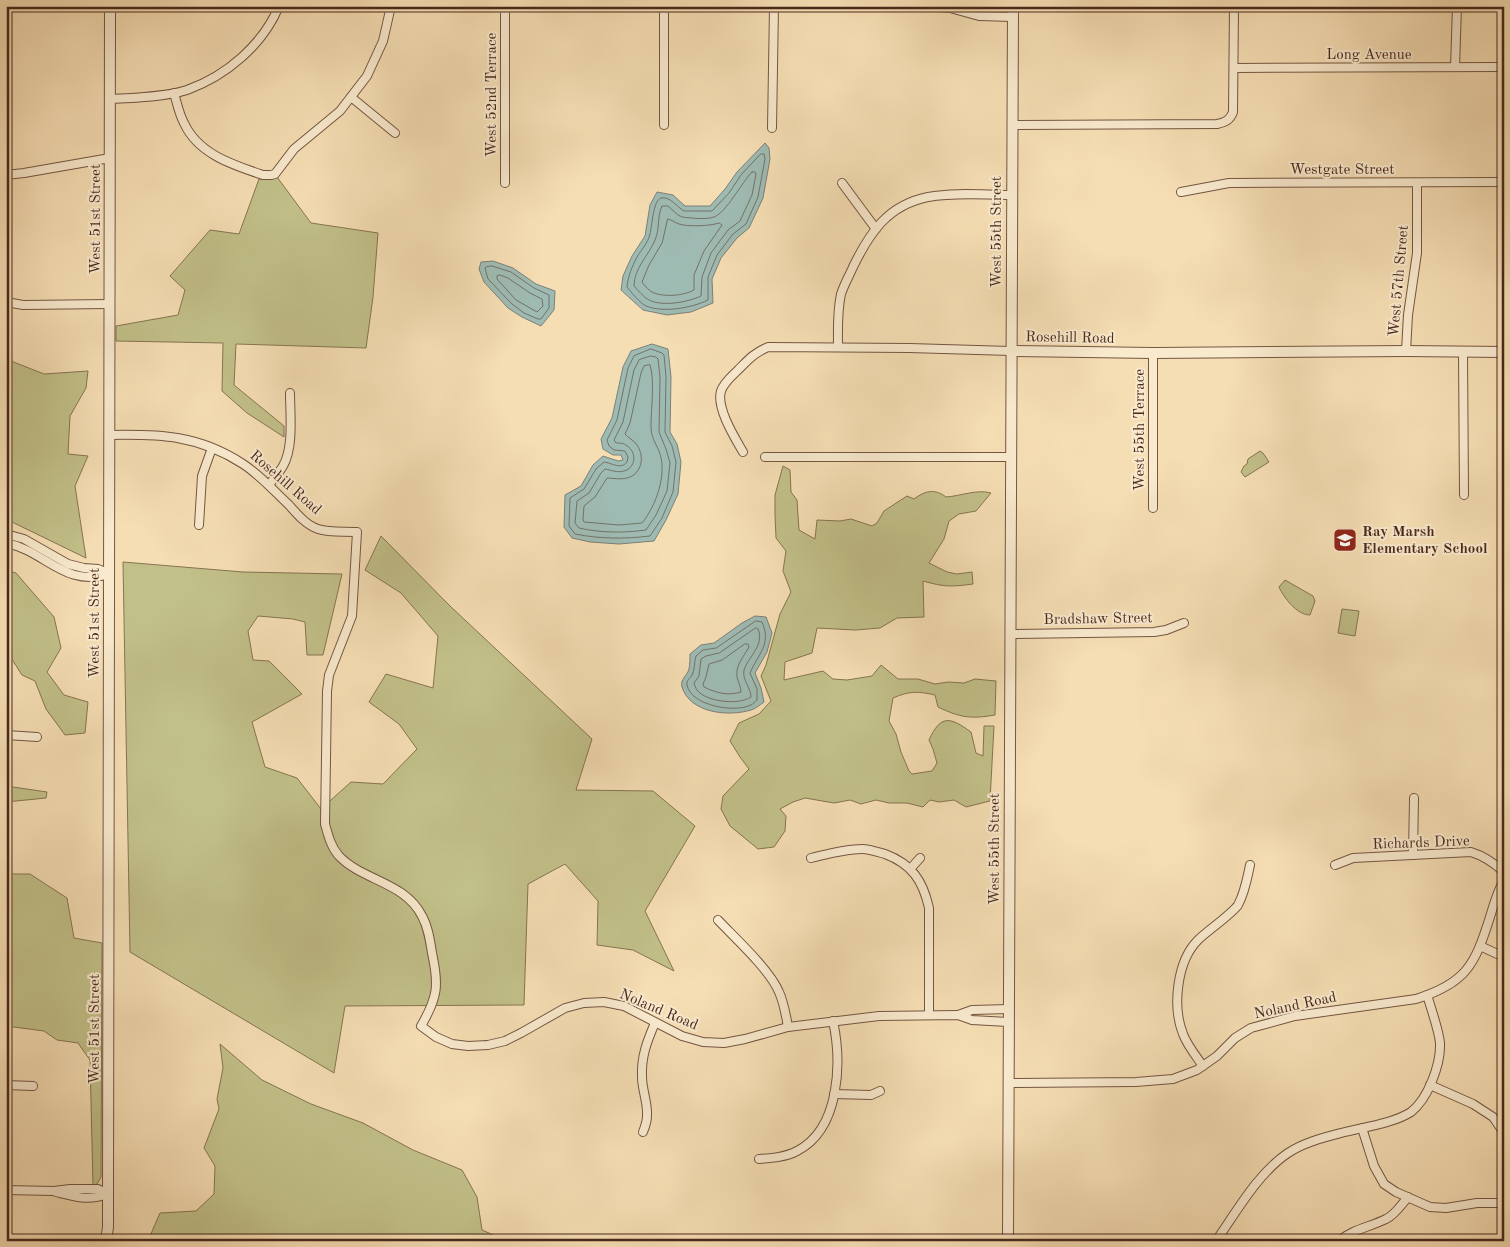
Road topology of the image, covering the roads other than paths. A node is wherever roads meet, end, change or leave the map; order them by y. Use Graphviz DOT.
graph roads {
  1 [pos="110,6"];
  2 [pos="280,6"];
  3 [pos="391,6"];
  4 [pos="505,6"];
  5 [pos="664,6"];
  6 [pos="774,6"];
  7 [pos="797,6"];
  8 [pos="1234,6"];
  9 [pos="1457,6"];
  10 [pos="1012,12"];
  11 [pos="1455,67"];
  12 [pos="1504,67"];
  13 [pos="1234,68"];
  14 [pos="174,93"];
  15 [pos="351,97"];
  16 [pos="110,98"];
  17 [pos="664,125"];
  18 [pos="1012,125"];
  19 [pos="772,128"];
  20 [pos="395,133"];
  21 [pos="110,158"];
  22 [pos="6,175"];
  23 [pos="1504,182"];
  24 [pos="505,183"];
  25 [pos="842,183"];
  26 [pos="1417,183"];
  27 [pos="1181,192"];
  28 [pos="1012,195"];
  29 [pos="876,229"];
  30 [pos="6,302"];
  31 [pos="110,304"];
  32 [pos="838,347"];
  33 [pos="1011,351"];
  34 [pos="1406,351"];
  35 [pos="1463,351"];
  36 [pos="1504,352"];
  37 [pos="1153,353"];
  38 [pos="290,392"];
  39 [pos="110,435"];
  40 [pos="212,448"];
  41 [pos="743,452"];
  42 [pos="766,457"];
  43 [pos="1010,457"];
  44 [pos="269,485"];
  45 [pos="1464,495"];
  46 [pos="1153,508"];
  47 [pos="199,525"];
  48 [pos="6,534"];
  49 [pos="28,540"];
  50 [pos="6,543"];
  51 [pos="24,548"];
  52 [pos="110,574"];
  53 [pos="1184,623"];
  54 [pos="1010,634"];
  55 [pos="6,735"];
  56 [pos="37,737"];
  57 [pos="1414,798"];
  58 [pos="1413,855"];
  59 [pos="811,858"];
  60 [pos="920,858"];
  61 [pos="1250,865"];
  62 [pos="1335,865"];
  63 [pos="911,868"];
  64 [pos="1504,872"];
  65 [pos="1504,880"];
  66 [pos="718,920"];
  67 [pos="1480,946"];
  68 [pos="1504,957"];
  69 [pos="1428,995"];
  70 [pos="1009,1009"];
  71 [pos="929,1015"];
  72 [pos="958,1015"];
  73 [pos="833,1021"];
  74 [pos="1008,1022"];
  75 [pos="655,1023"];
  76 [pos="421,1026"];
  77 [pos="788,1027"];
  78 [pos="1203,1066"];
  79 [pos="1008,1083"];
  80 [pos="6,1085"];
  81 [pos="1430,1085"];
  82 [pos="33,1086"];
  83 [pos="880,1091"];
  84 [pos="834,1094"];
  85 [pos="1362,1128"];
  86 [pos="643,1132"];
  87 [pos="1504,1133"];
  88 [pos="759,1159"];
  89 [pos="6,1190"];
  90 [pos="108,1194"];
  91 [pos="1408,1197"];
  92 [pos="1504,1203"];
  93 [pos="106,1241"];
  94 [pos="1008,1241"];
  95 [pos="1216,1241"];
  96 [pos="1339,1241"];
  1 -- 16 [label="street, West 51st Street"];
  2 -- 14 [label="street"];
  3 -- 15 [label="street"];
  4 -- 24 [label="street, West 52nd Terrace"];
  5 -- 17 [label="street"];
  6 -- 19 [label="street"];
  7 -- 10 [label="street"];
  8 -- 13 [label="street"];
  9 -- 11 [label="street"];
  10 -- 18 [label="street, West 55th Street"];
  11 -- 12 [label="street, Long Avenue"];
  11 -- 13 [label="street, Long Avenue"];
  13 -- 18 [label="street"];
  14 -- 15 [label="street"];
  14 -- 16 [label="street"];
  15 -- 20 [label="street"];
  16 -- 21 [label="street, West 51st Street"];
  18 -- 28 [label="street, West 55th Street"];
  21 -- 22 [label="street"];
  21 -- 31 [label="street, West 51st Street"];
  23 -- 26 [label="street, Westgate Street"];
  25 -- 29 [label="street"];
  26 -- 27 [label="street, Westgate Street"];
  26 -- 34 [label="street, West 57th Street"];
  28 -- 29 [label="street"];
  28 -- 33 [label="street, West 55th Street"];
  29 -- 32 [label="street"];
  30 -- 31 [label="street"];
  31 -- 39 [label="street, West 51st Street"];
  32 -- 33 [label="street, Rosehill Road"];
  32 -- 41 [label="street, Rosehill Road"];
  33 -- 37 [label="street, Rosehill Road"];
  33 -- 43 [label="street, West 55th Street"];
  34 -- 35 [label="street, Rosehill Road"];
  34 -- 37 [label="street, Rosehill Road"];
  35 -- 36 [label="street, Rosehill Road"];
  35 -- 45 [label="street"];
  37 -- 46 [label="street, West 55th Terrace"];
  38 -- 44 [label="street"];
  39 -- 40 [label="street, Rosehill Road"];
  39 -- 52 [label="street, West 51st Street"];
  40 -- 44 [label="street, Rosehill Road"];
  40 -- 47 [label="street"];
  42 -- 43 [label="street"];
  43 -- 54 [label="street, West 55th Street"];
  44 -- 76 [label="street, Rosehill Road"];
  48 -- 49 [label="street"];
  49 -- 51 [label="street"];
  49 -- 52 [label="street"];
  50 -- 51 [label="street"];
  51 -- 52 [label="street"];
  52 -- 90 [label="street, West 51st Street"];
  53 -- 54 [label="street, Bradshaw Street"];
  54 -- 70 [label="street, West 55th Street"];
  55 -- 56 [label="street"];
  57 -- 58 [label="street"];
  58 -- 62 [label="street, Richards Drive"];
  58 -- 64 [label="street, Richards Drive"];
  59 -- 63 [label="street"];
  60 -- 63 [label="street"];
  61 -- 78 [label="street"];
  63 -- 71 [label="street"];
  65 -- 67 [label="street, Noland Road"];
  66 -- 77 [label="street"];
  67 -- 68 [label="street"];
  67 -- 69 [label="street, Noland Road"];
  69 -- 78 [label="street, Noland Road"];
  69 -- 81 [label="street"];
  70 -- 72 [label="street, Noland Road"];
  70 -- 74 [label="street, West 55th Street"];
  71 -- 72 [label="street, Noland Road"];
  71 -- 73 [label="street, Noland Road"];
  72 -- 74 [label="street, Noland Road"];
  73 -- 77 [label="street, Noland Road"];
  73 -- 84 [label="street"];
  74 -- 79 [label="street, West 55th Street"];
  75 -- 76 [label="street, Noland Road"];
  75 -- 77 [label="street, Noland Road"];
  75 -- 86 [label="street"];
  78 -- 79 [label="street, Noland Road"];
  79 -- 94 [label="street, West 55th Street"];
  80 -- 82 [label="street"];
  81 -- 85 [label="street"];
  81 -- 87 [label="street"];
  83 -- 84 [label="street"];
  84 -- 88 [label="street"];
  85 -- 91 [label="street"];
  85 -- 95 [label="street"];
  89 -- 90 [label="street"];
  90 -- 93 [label="street, West 51st Street"];
  91 -- 92 [label="street"];
  91 -- 96 [label="street"];
}
